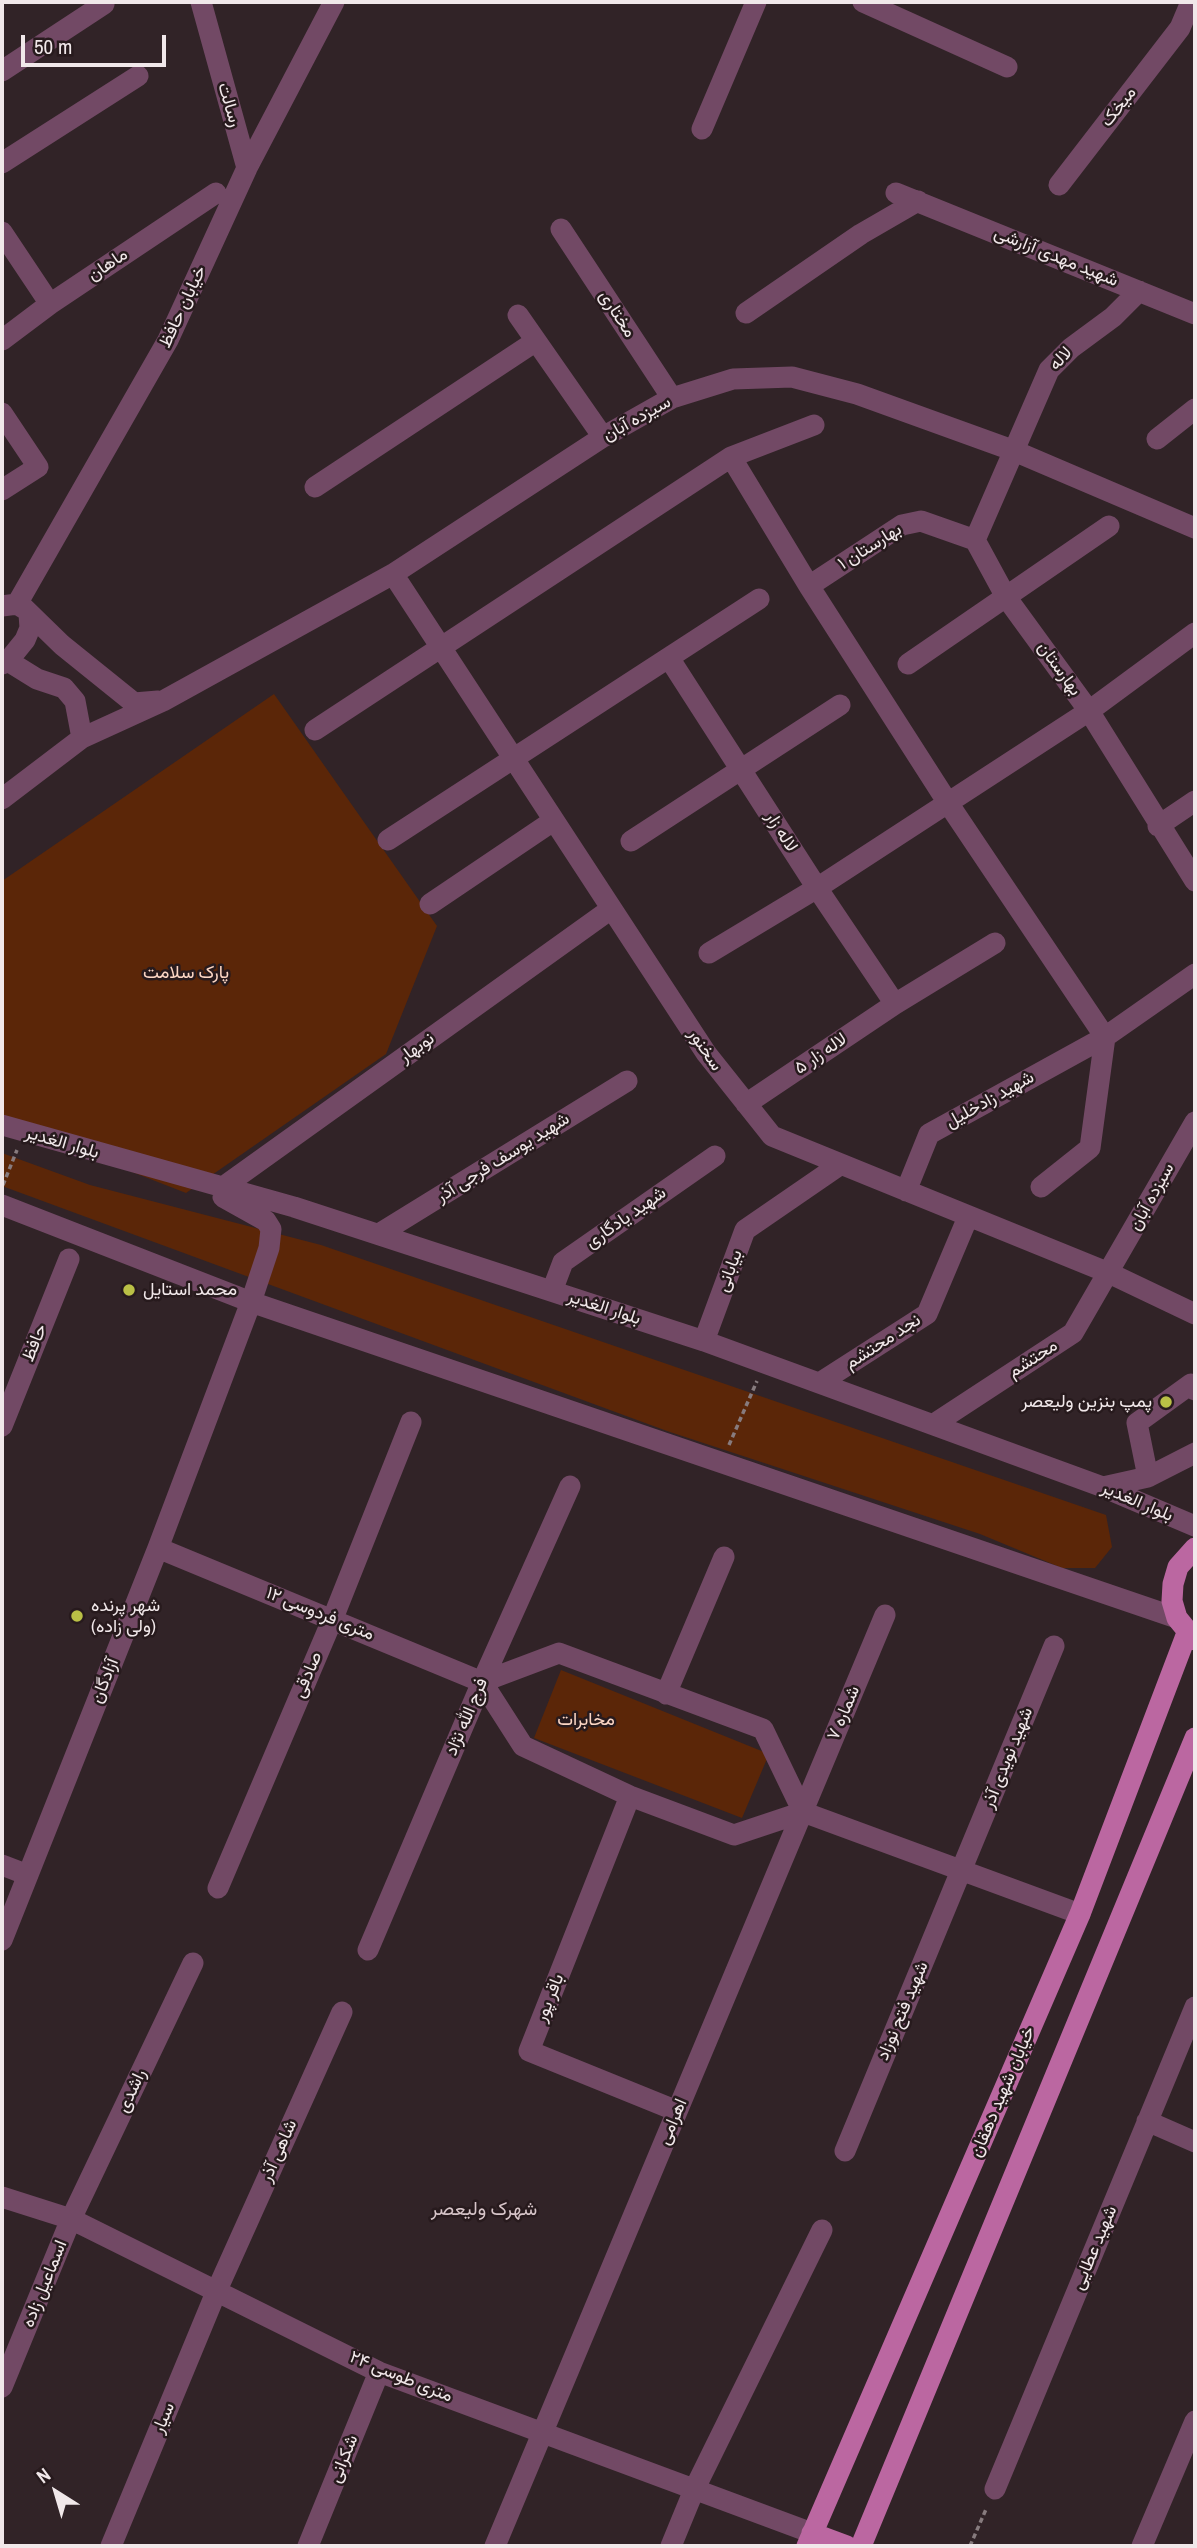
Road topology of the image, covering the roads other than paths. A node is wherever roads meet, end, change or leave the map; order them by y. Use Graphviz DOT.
graph roads {
  1 [pos="201,2"];
  2 [pos="334,2"];
  3 [pos="756,2"];
  4 [pos="863,2"];
  5 [pos="1191,2"];
  6 [pos="104,4"];
  7 [pos="1188,34"];
  8 [pos="1007,67"];
  9 [pos="2,71"];
  10 [pos="138,76"];
  11 [pos="702,129"];
  12 [pos="2,163"];
  13 [pos="247,168"];
  14 [pos="1059,185"];
  15 [pos="216,193"];
  16 [pos="896,193"];
  17 [pos="918,201"];
  18 [pos="561,229"];
  19 [pos="2,232"];
  20 [pos="1139,291"];
  21 [pos="50,304"];
  22 [pos="1194,311"];
  23 [pos="746,313"];
  24 [pos="518,315"];
  25 [pos="2,340"];
  26 [pos="536,341"];
  27 [pos="672,398"];
  28 [pos="1195,409"];
  29 [pos="2,413"];
  30 [pos="814,425"];
  31 [pos="603,437"];
  32 [pos="1157,439"];
  33 [pos="1012,450"];
  34 [pos="731,457"];
  35 [pos="315,487"];
  36 [pos="2,490"];
  37 [pos="1109,526"];
  38 [pos="1195,528"];
  39 [pos="975,540"];
  40 [pos="393,574"];
  41 [pos="808,586"];
  42 [pos="1006,597"];
  43 [pos="759,599"];
  44 [pos="16,608"];
  45 [pos="1195,633"];
  46 [pos="442,645"];
  47 [pos="669,658"];
  48 [pos="5,662"];
  49 [pos="908,664"];
  50 [pos="163,701"];
  51 [pos="840,705"];
  52 [pos="1089,711"];
  53 [pos="315,730"];
  54 [pos="82,738"];
  55 [pos="513,759"];
  56 [pos="740,767"];
  57 [pos="2,799"];
  58 [pos="1195,801"];
  59 [pos="948,803"];
  60 [pos="554,821"];
  61 [pos="1158,825"];
  62 [pos="388,840"];
  63 [pos="631,841"];
  64 [pos="1195,881"];
  65 [pos="817,888"];
  66 [pos="430,904"];
  67 [pos="611,909"];
  68 [pos="995,943"];
  69 [pos="709,953"];
  70 [pos="1195,974"];
  71 [pos="895,1004"];
  72 [pos="1105,1037"];
  73 [pos="627,1082"];
  74 [pos="746,1104"];
  75 [pos="1195,1122"];
  76 [pos="2,1125"];
  77 [pos="715,1156"];
  78 [pos="841,1164"];
  79 [pos="191,1180"];
  80 [pos="223,1187"];
  81 [pos="1041,1187"];
  82 [pos="906,1191"];
  83 [pos="2,1205"];
  84 [pos="968,1217"];
  85 [pos="379,1234"];
  86 [pos="69,1259"];
  87 [pos="1109,1273"];
  88 [pos="552,1291"];
  89 [pos="251,1302"];
  90 [pos="1195,1314"];
  91 [pos="704,1341"];
  92 [pos="821,1382"];
  93 [pos="1195,1390"];
  94 [pos="411,1422"];
  95 [pos="934,1424"];
  96 [pos="2,1426"];
  97 [pos="1195,1453"];
  98 [pos="1148,1477"];
  99 [pos="570,1486"];
  100 [pos="1103,1487"];
  101 [pos="1195,1526"];
  102 [pos="158,1548"];
  103 [pos="1195,1548"];
  104 [pos="724,1557"];
  105 [pos="885,1615"];
  106 [pos="333,1618"];
  107 [pos="1186,1631"];
  108 [pos="1054,1646"];
  109 [pos="482,1682"];
  110 [pos="666,1694"];
  111 [pos="1195,1738"];
  112 [pos="630,1796"];
  113 [pos="803,1812"];
  114 [pos="2,1866"];
  115 [pos="962,1871"];
  116 [pos="28,1875"];
  117 [pos="218,1888"];
  118 [pos="1080,1914"];
  119 [pos="2,1940"];
  120 [pos="368,1950"];
  121 [pos="193,1963"];
  122 [pos="1195,2007"];
  123 [pos="342,2012"];
  124 [pos="677,2111"];
  125 [pos="1147,2121"];
  126 [pos="1195,2142"];
  127 [pos="845,2151"];
  128 [pos="2,2197"];
  129 [pos="71,2219"];
  130 [pos="822,2230"];
  131 [pos="217,2290"];
  132 [pos="379,2372"];
  133 [pos="2,2387"];
  134 [pos="1195,2421"];
  135 [pos="543,2431"];
  136 [pos="995,2489"];
  137 [pos="694,2490"];
  138 [pos="809,2540"];
  139 [pos="111,2546"];
  140 [pos="309,2546"];
  141 [pos="495,2546"];
  142 [pos="671,2546"];
  143 [pos="847,2546"];
  144 [pos="861,2546"];
  145 [pos="1142,2546"];
  1 -- 13 [label="street, رسالت"];
  2 -- 13 [label="street, خیابان حافظ"];
  3 -- 11 [label="street"];
  4 -- 8 [label="street"];
  5 -- 7 [label="street, میخک"];
  6 -- 9 [label="street"];
  7 -- 14 [label="street, میخک"];
  10 -- 12 [label="street"];
  13 -- 44 [label="street, خیابان حافظ"];
  15 -- 21 [label="street, ماهان"];
  16 -- 17 [label="street, شهید مهدی آزارشی"];
  17 -- 20 [label="street, شهید مهدی آزارشی"];
  17 -- 23 [label="street"];
  18 -- 27 [label="street, مختاری"];
  19 -- 21 [label="street"];
  20 -- 22 [label="street, شهید مهدی آزارشی"];
  20 -- 33 [label="street, لاله"];
  21 -- 25 [label="street, ماهان"];
  24 -- 26 [label="street"];
  26 -- 31 [label="street"];
  26 -- 35 [label="street"];
  27 -- 31 [label="street, سیزده آبان"];
  27 -- 33 [label="street, سیزده آبان"];
  28 -- 32 [label="street"];
  29 -- 36 [label="street"];
  30 -- 34 [label="street"];
  31 -- 40 [label="street, سیزده آبان"];
  33 -- 38 [label="street, سیزده آبان"];
  33 -- 39 [label="street"];
  34 -- 41 [label="street"];
  34 -- 46 [label="street"];
  37 -- 42 [label="street"];
  39 -- 41 [label="street, بهارستان ۱"];
  39 -- 42 [label="street, بهارستان"];
  40 -- 46 [label="street, سخنور"];
  40 -- 50 [label="street, سیزده آبان"];
  41 -- 59 [label="street"];
  42 -- 49 [label="street"];
  42 -- 52 [label="street, بهارستان"];
  43 -- 47 [label="street"];
  44 -- 48 [label="street, خیابان حافظ"];
  44 -- 50 [label="street"];
  45 -- 52 [label="street"];
  46 -- 53 [label="street"];
  46 -- 55 [label="street, سخنور"];
  47 -- 55 [label="street"];
  47 -- 56 [label="street, لاله زار"];
  48 -- 54 [label="street"];
  50 -- 54 [label="street, سیزده آبان"];
  51 -- 56 [label="street"];
  52 -- 59 [label="street"];
  52 -- 61 [label="street, بهارستان"];
  54 -- 57 [label="street, سیزده آبان"];
  55 -- 60 [label="street, سخنور"];
  55 -- 62 [label="street"];
  56 -- 63 [label="street"];
  56 -- 65 [label="street, لاله زار"];
  58 -- 61 [label="street"];
  59 -- 65 [label="street"];
  59 -- 72 [label="street"];
  60 -- 66 [label="street"];
  60 -- 67 [label="street, سخنور"];
  61 -- 64 [label="street, بهارستان"];
  65 -- 69 [label="street"];
  65 -- 71 [label="street, لاله زار"];
  67 -- 74 [label="street, سخنور"];
  67 -- 80 [label="street, نوبهار"];
  68 -- 71 [label="street, لاله زار ۵"];
  70 -- 72 [label="street, شهید زادخلیل"];
  71 -- 74 [label="street, لاله زار ۵"];
  72 -- 81 [label="street"];
  72 -- 82 [label="street, شهید زادخلیل"];
  73 -- 85 [label="street, شهید یوسف فرجی آذر"];
  74 -- 78 [label="street, سخنور"];
  75 -- 87 [label="street, سیزده آبان"];
  76 -- 79 [label="street, بلوار الغدیر"];
  77 -- 88 [label="street, شهید یادگاری"];
  78 -- 82 [label="street, سخنور"];
  78 -- 91 [label="street, بیابانی"];
  79 -- 80 [label="street, بلوار الغدیر"];
  79 -- 89 [label="street, آزادگان"];
  80 -- 85 [label="street, بلوار الغدیر"];
  82 -- 84 [label="street, سخنور"];
  83 -- 89 [label="street"];
  84 -- 87 [label="street, سخنور"];
  84 -- 92 [label="street, نجد محتشم"];
  85 -- 88 [label="street, بلوار الغدیر"];
  86 -- 96 [label="street, حافظ"];
  87 -- 90 [label="street, سخنور"];
  87 -- 95 [label="street, محتشم"];
  88 -- 91 [label="street, بلوار الغدیر"];
  89 -- 102 [label="street, آزادگان"];
  89 -- 107 [label="street"];
  91 -- 92 [label="street, بلوار الغدیر"];
  92 -- 95 [label="street, بلوار الغدیر"];
  93 -- 98 [label="street"];
  94 -- 106 [label="street, صادقی"];
  95 -- 100 [label="street, بلوار الغدیر"];
  97 -- 98 [label="street"];
  98 -- 100 [label="street"];
  99 -- 109 [label="street, فرج الله نژاد"];
  100 -- 101 [label="street, بلوار الغدیر"];
  102 -- 106 [label="street, ۱۲ متری فردوسی"];
  102 -- 116 [label="street, آزادگان"];
  103 -- 107 [label="main road"];
  104 -- 110 [label="street"];
  105 -- 113 [label="street, شماره ۷"];
  106 -- 109 [label="street, ۱۲ متری فردوسی"];
  106 -- 117 [label="street, صادقی"];
  107 -- 118 [label="main road, خیابان شهید دهقان"];
  108 -- 115 [label="street, شهید نویدی آذر"];
  109 -- 110 [label="street"];
  109 -- 112 [label="street"];
  109 -- 120 [label="street, فرج الله نژاد"];
  110 -- 113 [label="street"];
  111 -- 144 [label="main road"];
  112 -- 113 [label="street"];
  112 -- 124 [label="street, باقر پور"];
  113 -- 115 [label="street"];
  113 -- 124 [label="street, اهرامی"];
  114 -- 116 [label="street"];
  115 -- 118 [label="street"];
  115 -- 127 [label="street, شهید فتح نوزاد"];
  116 -- 119 [label="street, آزادگان"];
  118 -- 138 [label="main road, خیابان شهید دهقان"];
  121 -- 129 [label="street, راشدی"];
  122 -- 125 [label="street, شهید عطایی"];
  123 -- 131 [label="street, شاهی آذر"];
  124 -- 135 [label="street, اهرامی"];
  125 -- 126 [label="street"];
  125 -- 136 [label="street, شهید عطایی"];
  128 -- 129 [label="street, ۲۴ متری طوسی"];
  129 -- 131 [label="street, ۲۴ متری طوسی"];
  129 -- 133 [label="street, اسماعیل زاده"];
  130 -- 137 [label="street"];
  131 -- 132 [label="street, ۲۴ متری طوسی"];
  131 -- 139 [label="street, سیار"];
  132 -- 135 [label="street, ۲۴ متری طوسی"];
  132 -- 140 [label="street, شکرانی"];
  134 -- 145 [label="street"];
  135 -- 137 [label="street, ۲۴ متری طوسی"];
  135 -- 141 [label="street, اهرامی"];
  137 -- 138 [label="street, ۲۴ متری طوسی"];
  137 -- 142 [label="street"];
  138 -- 143 [label="main road"];
}
